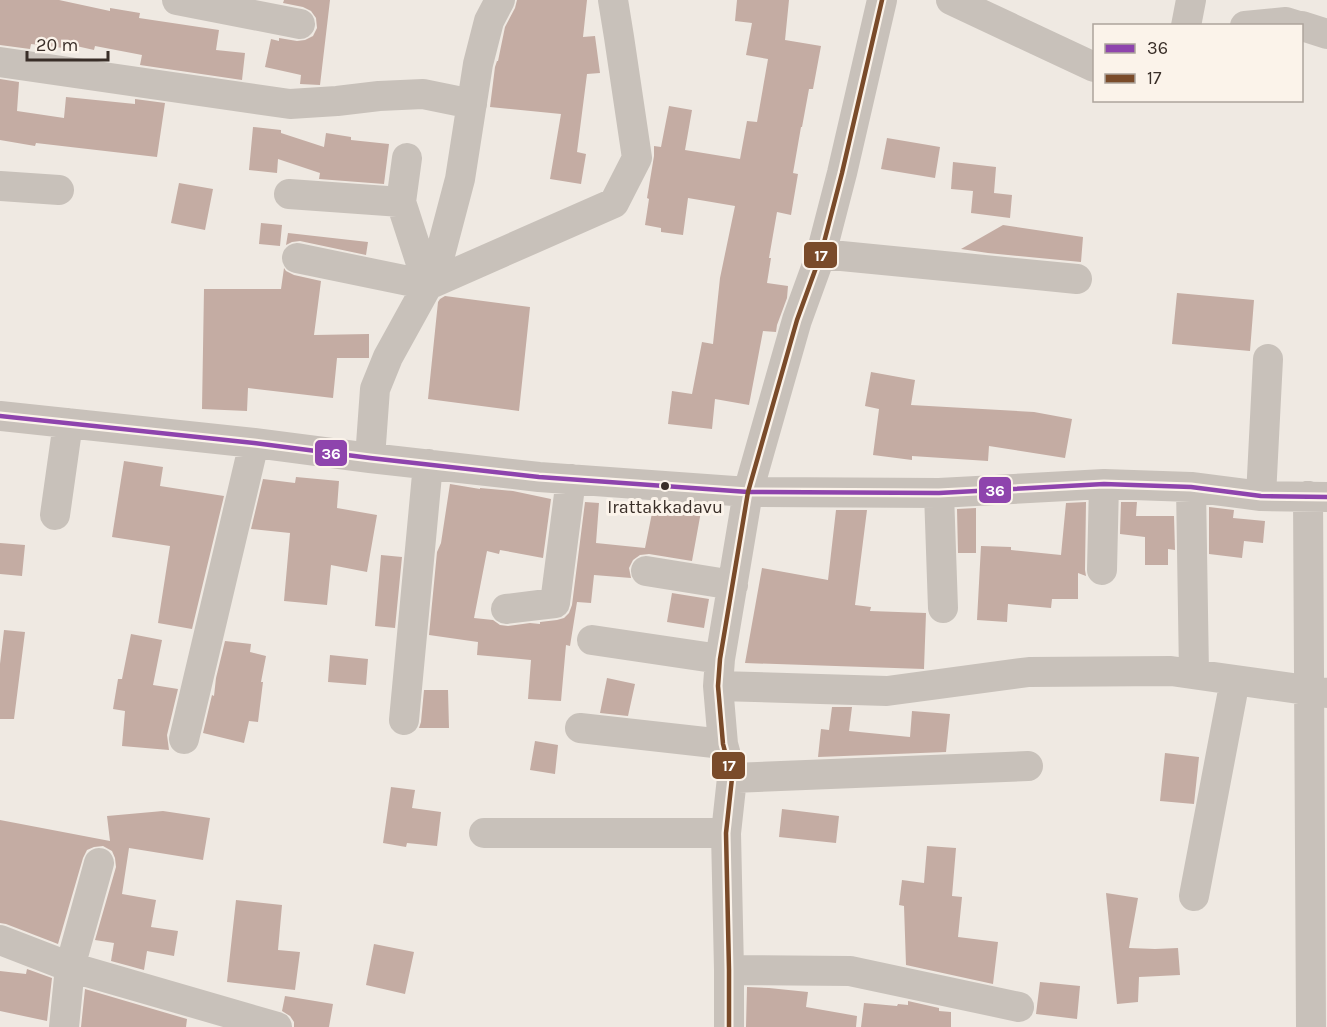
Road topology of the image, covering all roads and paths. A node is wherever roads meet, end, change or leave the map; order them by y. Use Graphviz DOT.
graph roads {
  1 [pos="177,0"];
  2 [pos="500,0"];
  3 [pos="613,0"];
  4 [pos="882,0"];
  5 [pos="951,0"];
  6 [pos="1191,0"];
  7 [pos="300,24"];
  8 [pos="1186,24"];
  9 [pos="1266,24"];
  10 [pos="1293,24"];
  11 [pos="1303,27"];
  12 [pos="1327,34"];
  13 [pos="0,62"];
  14 [pos="1093,66"];
  15 [pos="472,104"];
  16 [pos="407,158"];
  17 [pos="0,186"];
  18 [pos="59,190"];
  19 [pos="289,194"];
  20 [pos="401,202"];
  21 [pos="820,254"];
  22 [pos="297,258"];
  23 [pos="1077,279"];
  24 [pos="428,285"];
  25 [pos="1268,360"];
  26 [pos="0,416"];
  27 [pos="68,423"];
  28 [pos="254,443"];
  29 [pos="370,458"];
  30 [pos="428,464"];
  31 [pos="571,479"];
  32 [pos="1104,484"];
  33 [pos="1191,487"];
  34 [pos="748,492"];
  35 [pos="939,493"];
  36 [pos="1261,496"];
  37 [pos="1318,496"];
  38 [pos="56,515"];
  39 [pos="646,570"];
  40 [pos="1102,570"];
  41 [pos="733,585"];
  42 [pos="943,608"];
  43 [pos="506,609"];
  44 [pos="592,640"];
  45 [pos="719,673"];
  46 [pos="1194,674"];
  47 [pos="1235,680"];
  48 [pos="1318,692"];
  49 [pos="404,720"];
  50 [pos="580,728"];
  51 [pos="184,739"];
  52 [pos="723,744"];
  53 [pos="1028,766"];
  54 [pos="732,778"];
  55 [pos="484,833"];
  56 [pos="726,833"];
  57 [pos="99,862"];
  58 [pos="1194,896"];
  59 [pos="0,940"];
  60 [pos="70,967"];
  61 [pos="729,970"];
  62 [pos="1018,1007"];
  63 [pos="64,1027"];
  64 [pos="277,1027"];
  65 [pos="729,1027"];
  66 [pos="1311,1027"];
  1 -- 7 [label="street"];
  2 -- 15 [label="street"];
  3 -- 24 [label="street"];
  4 -- 21 [label="street"];
  5 -- 14 [label="street"];
  6 -- 8 [label="street"];
  9 -- 10 [label="street"];
  11 -- 12 [label="street"];
  13 -- 15 [label="street"];
  15 -- 24 [label="street"];
  16 -- 20 [label="street"];
  17 -- 18 [label="street"];
  19 -- 20 [label="street"];
  20 -- 24 [label="street"];
  21 -- 23 [label="street"];
  21 -- 34 [label="street"];
  22 -- 24 [label="street"];
  24 -- 29 [label="street"];
  25 -- 36 [label="street"];
  26 -- 27 [label="street"];
  27 -- 28 [label="street"];
  27 -- 38 [label="street"];
  28 -- 29 [label="street"];
  28 -- 51 [label="street"];
  29 -- 30 [label="street"];
  30 -- 31 [label="street"];
  30 -- 49 [label="street"];
  31 -- 34 [label="street"];
  31 -- 43 [label="street"];
  32 -- 33 [label="street"];
  32 -- 35 [label="street"];
  32 -- 40 [label="street"];
  33 -- 36 [label="street"];
  33 -- 46 [label="street"];
  34 -- 35 [label="street"];
  34 -- 41 [label="street"];
  35 -- 42 [label="street"];
  36 -- 37 [label="street"];
  37 -- 48 [label="street"];
  39 -- 41 [label="street"];
  41 -- 45 [label="street"];
  44 -- 45 [label="street"];
  45 -- 46 [label="street"];
  45 -- 52 [label="street"];
  46 -- 47 [label="street"];
  47 -- 48 [label="street"];
  47 -- 58 [label="street"];
  48 -- 66 [label="street"];
  50 -- 52 [label="street"];
  52 -- 54 [label="street"];
  53 -- 54 [label="street"];
  54 -- 56 [label="street"];
  55 -- 56 [label="street"];
  56 -- 61 [label="street"];
  57 -- 60 [label="street"];
  59 -- 60 [label="street"];
  60 -- 63 [label="street"];
  60 -- 64 [label="street"];
  61 -- 62 [label="street"];
  61 -- 65 [label="street"];
}
